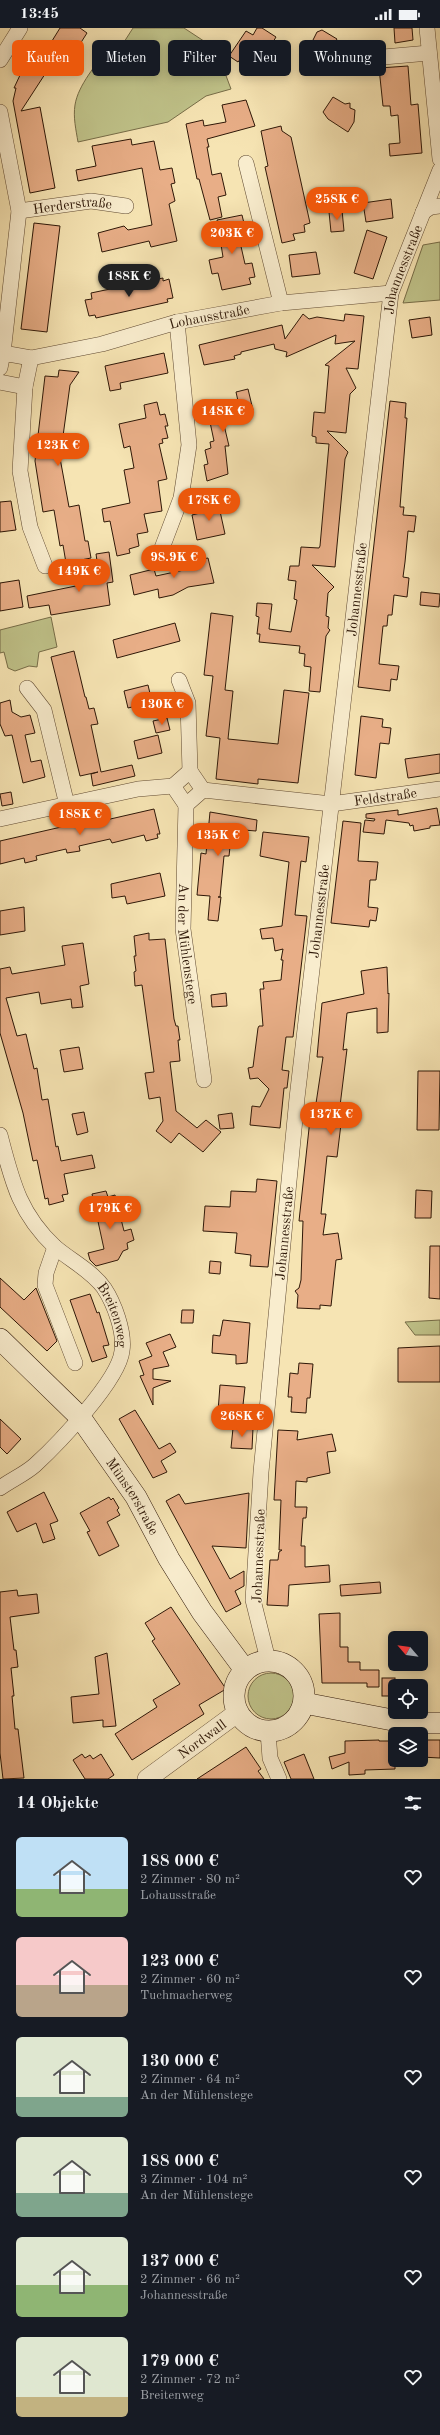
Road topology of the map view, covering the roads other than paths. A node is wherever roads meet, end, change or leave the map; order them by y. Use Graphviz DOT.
graph roads {
  1 [pos="20,28"];
  2 [pos="427,28"];
  3 [pos="429,53"];
  4 [pos="386,57"];
  5 [pos="0,60"];
  6 [pos="0,112"];
  7 [pos="440,159"];
  8 [pos="246,163"];
  9 [pos="440,170"];
  10 [pos="126,206"];
  11 [pos="440,206"];
  12 [pos="19,211"];
  13 [pos="423,212"];
  14 [pos="391,293"];
  15 [pos="281,303"];
  16 [pos="177,322"];
  17 [pos="3,353"];
  18 [pos="31,358"];
  19 [pos="0,368"];
  20 [pos="0,382"];
  21 [pos="25,387"];
  22 [pos="162,548"];
  23 [pos="45,566"];
  24 [pos="179,680"];
  25 [pos="27,688"];
  26 [pos="190,771"];
  27 [pos="173,786"];
  28 [pos="440,789"];
  29 [pos="203,790"];
  30 [pos="332,804"];
  31 [pos="67,805"];
  32 [pos="186,805"];
  33 [pos="0,819"];
  34 [pos="204,1080"];
  35 [pos="0,1135"];
  36 [pos="56,1247"];
  37 [pos="0,1339"];
  38 [pos="75,1364"];
  39 [pos="80,1417"];
  40 [pos="0,1488"];
  41 [pos="268,1660"];
  42 [pos="245,1670"];
  43 [pos="304,1703"];
  44 [pos="238,1712"];
  45 [pos="440,1724"];
  46 [pos="268,1732"];
  47 [pos="147,1779"];
  48 [pos="279,1779"];
  1 -- 5 [label="street"];
  2 -- 3 [label="street"];
  3 -- 4 [label="street"];
  3 -- 7 [label="street"];
  6 -- 12 [label="street, Herderstraße"];
  8 -- 15 [label="street"];
  9 -- 13 [label="street, Johannesstraße"];
  10 -- 12 [label="street, Herderstraße"];
  11 -- 13 [label="street"];
  12 -- 17 [label="street, Herderstraße"];
  13 -- 14 [label="street, Johannesstraße"];
  14 -- 15 [label="street, Lohausstraße"];
  14 -- 30 [label="street, Johannesstraße"];
  15 -- 16 [label="street, Lohausstraße"];
  16 -- 18 [label="street, Lohausstraße"];
  16 -- 22 [label="street"];
  17 -- 18 [label="street, Lohausstraße"];
  17 -- 19 [label="street"];
  18 -- 21 [label="street"];
  20 -- 21 [label="street"];
  21 -- 23 [label="street"];
  24 -- 26 [label="street"];
  25 -- 31 [label="street"];
  26 -- 27 [label="street"];
  26 -- 29 [label="street"];
  27 -- 31 [label="street"];
  27 -- 32 [label="street"];
  28 -- 30 [label="street, Feldstraße"];
  29 -- 30 [label="street"];
  29 -- 32 [label="street"];
  30 -- 41 [label="street, Johannesstraße"];
  31 -- 33 [label="street"];
  32 -- 34 [label="street, An der Mühlenstege"];
  35 -- 36 [label="street, Breitenweg"];
  36 -- 38 [label="street"];
  36 -- 39 [label="street, Breitenweg"];
  37 -- 39 [label="main road, Münsterstraße"];
  39 -- 40 [label="street, Breitenweg"];
  39 -- 42 [label="main road, Münsterstraße"];
  41 -- 42 [label="main road"];
  41 -- 43 [label="main road"];
  42 -- 44 [label="main road"];
  43 -- 45 [label="main road"];
  43 -- 46 [label="main road"];
  44 -- 46 [label="main road"];
  44 -- 47 [label="street, Nordwall"];
  46 -- 48 [label="street"];
}
